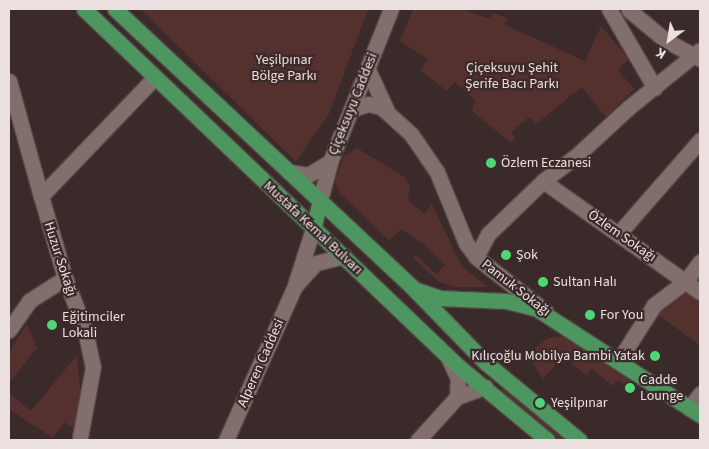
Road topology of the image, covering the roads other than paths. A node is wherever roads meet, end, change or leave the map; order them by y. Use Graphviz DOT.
graph roads {
  1 [pos="84,9"];
  2 [pos="115,9"];
  3 [pos="391,9"];
  4 [pos="630,9"];
  5 [pos="612,12"];
  6 [pos="698,55"];
  7 [pos="368,70"];
  8 [pos="154,78"];
  9 [pos="9,81"];
  10 [pos="655,88"];
  11 [pos="352,109"];
  12 [pos="387,112"];
  13 [pos="700,140"];
  14 [pos="330,162"];
  15 [pos="290,172"];
  16 [pos="543,181"];
  17 [pos="41,196"];
  18 [pos="320,200"];
  19 [pos="313,229"];
  20 [pos="460,231"];
  21 [pos="619,233"];
  22 [pos="488,234"];
  23 [pos="344,256"];
  24 [pos="476,257"];
  25 [pos="700,262"];
  26 [pos="65,278"];
  27 [pos="686,281"];
  28 [pos="295,286"];
  29 [pos="412,287"];
  30 [pos="700,292"];
  31 [pos="552,316"];
  32 [pos="9,330"];
  33 [pos="446,354"];
  34 [pos="619,360"];
  35 [pos="485,387"];
  36 [pos="700,394"];
  37 [pos="457,397"];
  38 [pos="695,412"];
  39 [pos="80,437"];
  40 [pos="226,440"];
  41 [pos="418,440"];
  42 [pos="547,440"];
  43 [pos="579,440"];
  1 -- 8 [label="main road, Mustafa Kemal Bulvarı"];
  2 -- 15 [label="main road, Mustafa Kemal Bulvarı"];
  3 -- 7 [label="street, Çiçeksuyu Caddesi"];
  4 -- 5 [label="street"];
  4 -- 6 [label="street"];
  5 -- 10 [label="street"];
  6 -- 10 [label="street"];
  7 -- 11 [label="street, Çiçeksuyu Caddesi"];
  7 -- 12 [label="street, Pamuk Sokağı"];
  8 -- 17 [label="street"];
  8 -- 19 [label="main road, Mustafa Kemal Bulvarı"];
  9 -- 17 [label="street, Huzur Sokağı"];
  10 -- 16 [label="street"];
  11 -- 12 [label="street, Pamuk Sokağı"];
  11 -- 14 [label="street, Çiçeksuyu Caddesi"];
  12 -- 20 [label="street, Pamuk Sokağı"];
  13 -- 21 [label="street"];
  14 -- 15 [label="street"];
  14 -- 18 [label="street, Çiçeksuyu Caddesi"];
  15 -- 18 [label="main road, Mustafa Kemal Bulvarı"];
  16 -- 21 [label="street, Özlem Sokağı"];
  16 -- 22 [label="street"];
  17 -- 26 [label="street, Huzur Sokağı"];
  18 -- 19 [label="main road"];
  18 -- 29 [label="main road, Mustafa Kemal Bulvarı"];
  19 -- 23 [label="main road, Mustafa Kemal Bulvarı"];
  19 -- 28 [label="street"];
  20 -- 22 [label="street"];
  20 -- 24 [label="street, Pamuk Sokağı"];
  21 -- 27 [label="street, Özlem Sokağı"];
  22 -- 24 [label="street"];
  23 -- 28 [label="street"];
  23 -- 33 [label="main road, Mustafa Kemal Bulvarı"];
  24 -- 31 [label="street, Pamuk Sokağı"];
  25 -- 27 [label="street"];
  26 -- 32 [label="street"];
  26 -- 39 [label="street, Huzur Sokağı"];
  27 -- 30 [label="street, Özlem Sokağı"];
  27 -- 34 [label="street"];
  28 -- 40 [label="street, Alperen Caddesi"];
  29 -- 31 [label="main road, Mustafa Kemal Bulvarı"];
  29 -- 43 [label="main road, Mustafa Kemal Bulvarı"];
  31 -- 34 [label="main road, Pamuk Sokağı"];
  33 -- 35 [label="main road, Mustafa Kemal Bulvarı"];
  33 -- 37 [label="street"];
  34 -- 38 [label="main road, Pamuk Sokağı"];
  35 -- 37 [label="street"];
  35 -- 42 [label="main road, Mustafa Kemal Bulvarı"];
  36 -- 38 [label="street"];
  37 -- 41 [label="street"];
}
